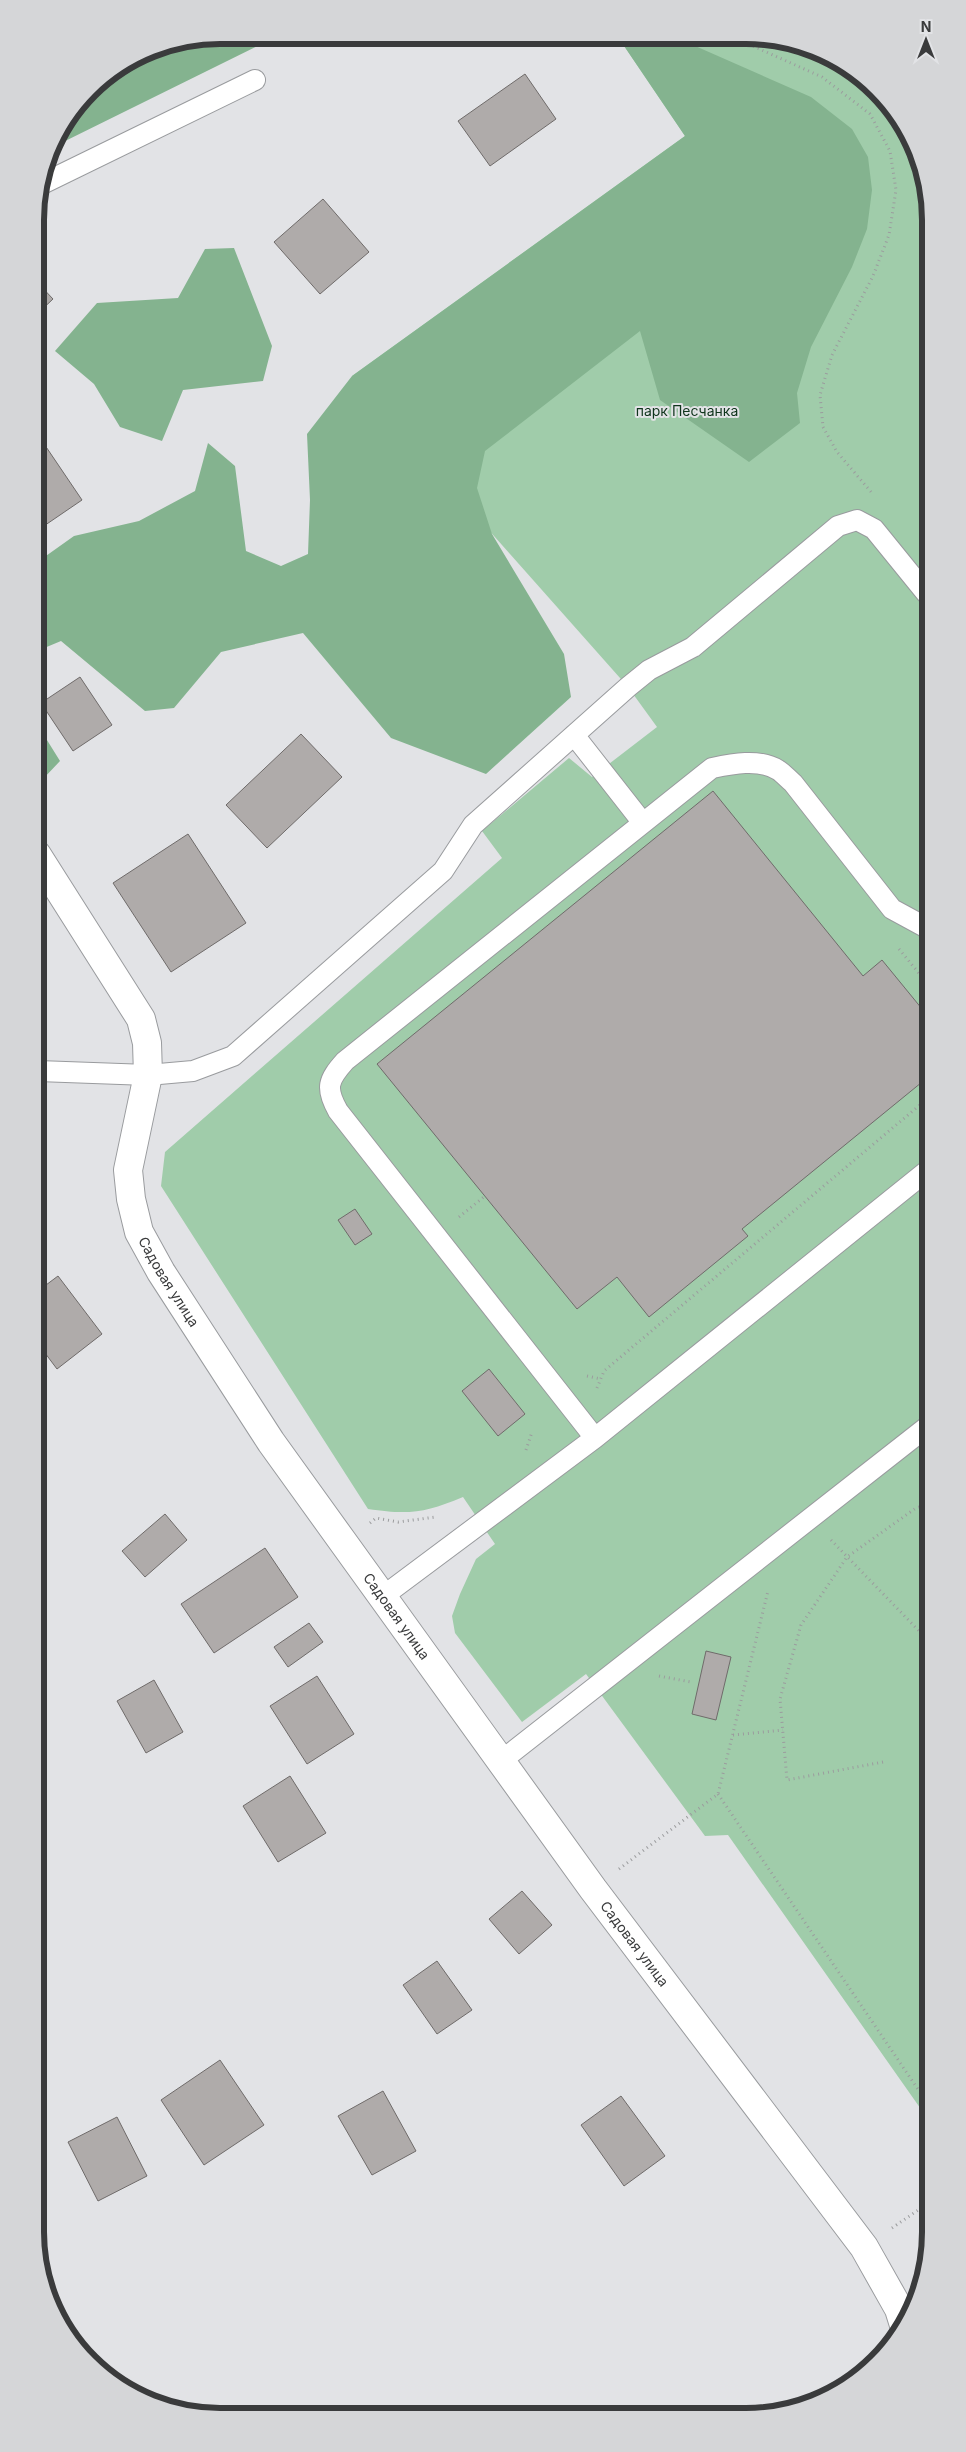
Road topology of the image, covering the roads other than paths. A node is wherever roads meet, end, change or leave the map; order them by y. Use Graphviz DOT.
graph roads {
  1 [pos="255,80"];
  2 [pos="48,181"];
  3 [pos="922,588"];
  4 [pos="574,735"];
  5 [pos="644,823"];
  6 [pos="44,866"];
  7 [pos="922,925"];
  8 [pos="44,1071"];
  9 [pos="148,1074"];
  10 [pos="922,1175"];
  11 [pos="922,1431"];
  12 [pos="595,1438"];
  13 [pos="382,1597"];
  14 [pos="501,1761"];
  15 [pos="901,2316"];
  1 -- 2 [label="lane"];
  3 -- 4 [label="lane"];
  4 -- 5 [label="lane"];
  4 -- 9 [label="lane"];
  5 -- 7 [label="lane"];
  5 -- 12 [label="lane"];
  6 -- 9 [label="street, Садовая улица"];
  8 -- 9 [label="lane"];
  9 -- 13 [label="street, Садовая улица"];
  10 -- 12 [label="lane"];
  11 -- 14 [label="lane"];
  12 -- 13 [label="lane"];
  13 -- 14 [label="street, Садовая улица"];
  14 -- 15 [label="street, Садовая улица"];
}
